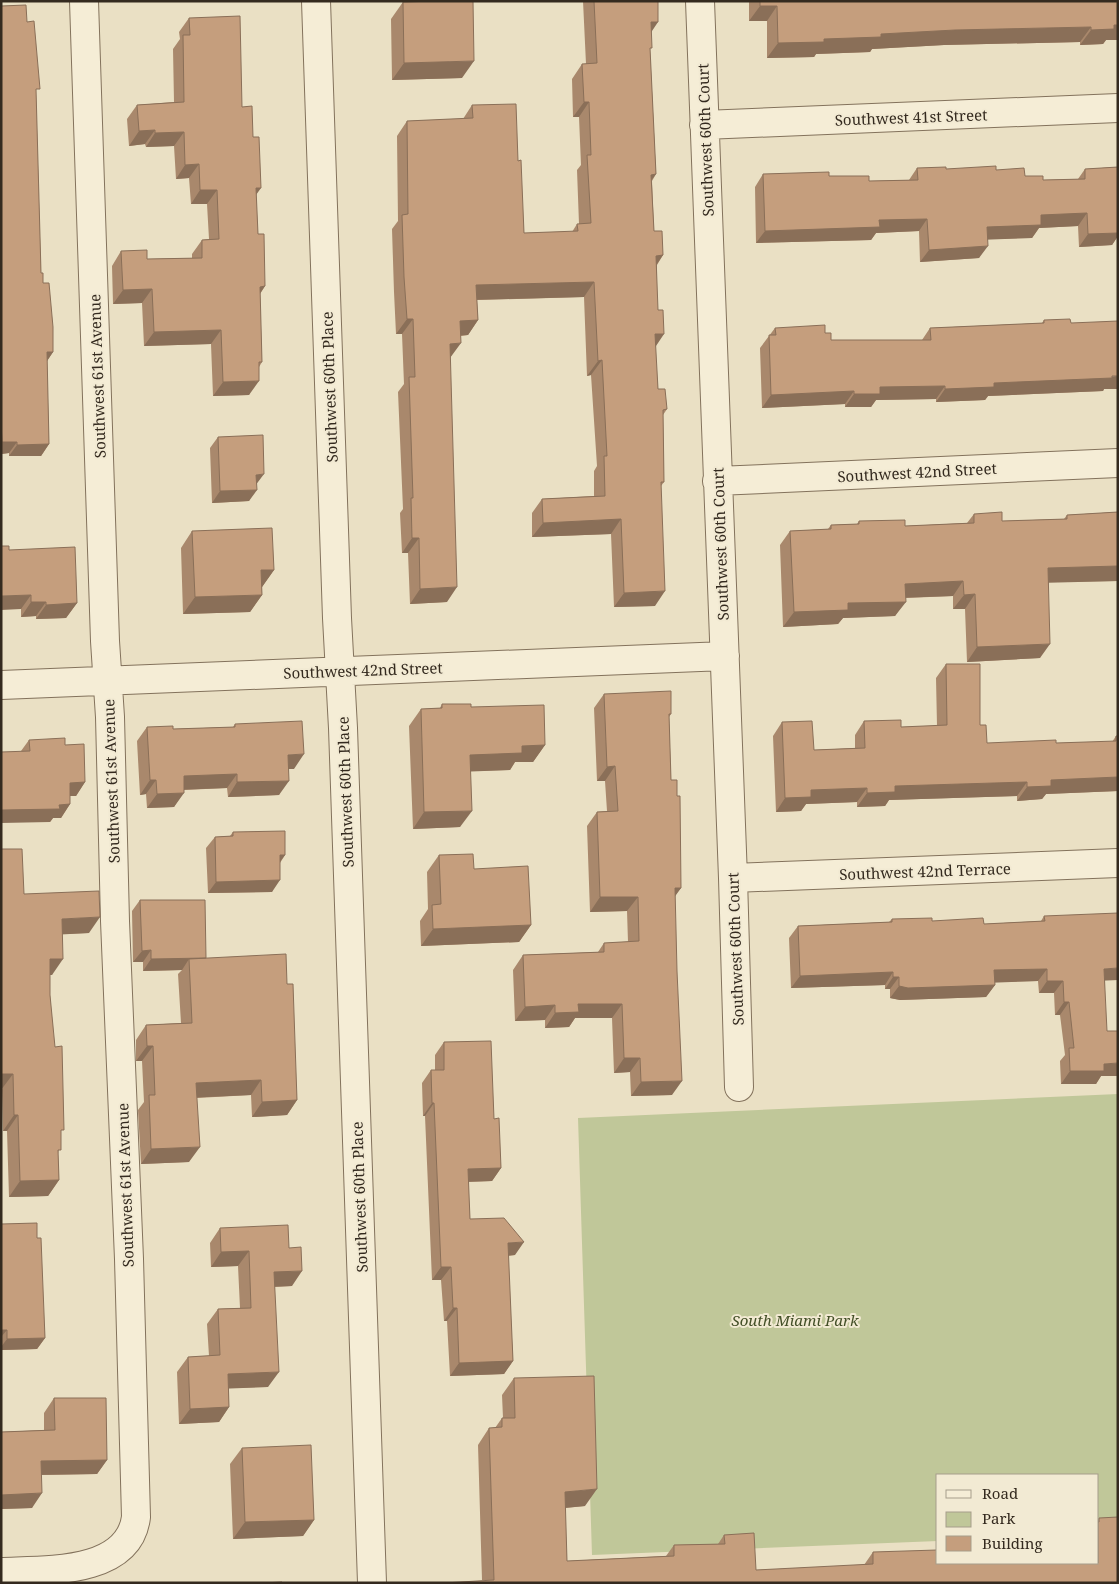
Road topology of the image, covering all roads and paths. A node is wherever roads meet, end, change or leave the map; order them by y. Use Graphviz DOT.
graph roads {
  1 [pos="84,1"];
  2 [pos="316,1"];
  3 [pos="700,1"];
  4 [pos="1118,108"];
  5 [pos="704,125"];
  6 [pos="1118,463"];
  7 [pos="717,481"];
  8 [pos="724,656"];
  9 [pos="340,671"];
  10 [pos="108,680"];
  11 [pos="1,684"];
  12 [pos="1118,863"];
  13 [pos="733,878"];
  14 [pos="739,1087"];
  15 [pos="1,1572"];
  16 [pos="372,1583"];
  1 -- 10 [label="street, Southwest 61st Avenue"];
  2 -- 9 [label="street, Southwest 60th Place"];
  3 -- 5 [label="street, Southwest 60th Court"];
  4 -- 5 [label="street, Southwest 41st Street"];
  5 -- 7 [label="street, Southwest 60th Court"];
  6 -- 7 [label="street, Southwest 42nd Street"];
  7 -- 8 [label="street, Southwest 60th Court"];
  8 -- 9 [label="street, Southwest 42nd Street"];
  8 -- 13 [label="street, Southwest 60th Court"];
  9 -- 10 [label="street, Southwest 42nd Street"];
  9 -- 16 [label="street, Southwest 60th Place"];
  10 -- 11 [label="street, Southwest 42nd Street"];
  10 -- 15 [label="street, Southwest 61st Avenue"];
  12 -- 13 [label="street, Southwest 42nd Terrace"];
  13 -- 14 [label="street, Southwest 60th Court"];
}
